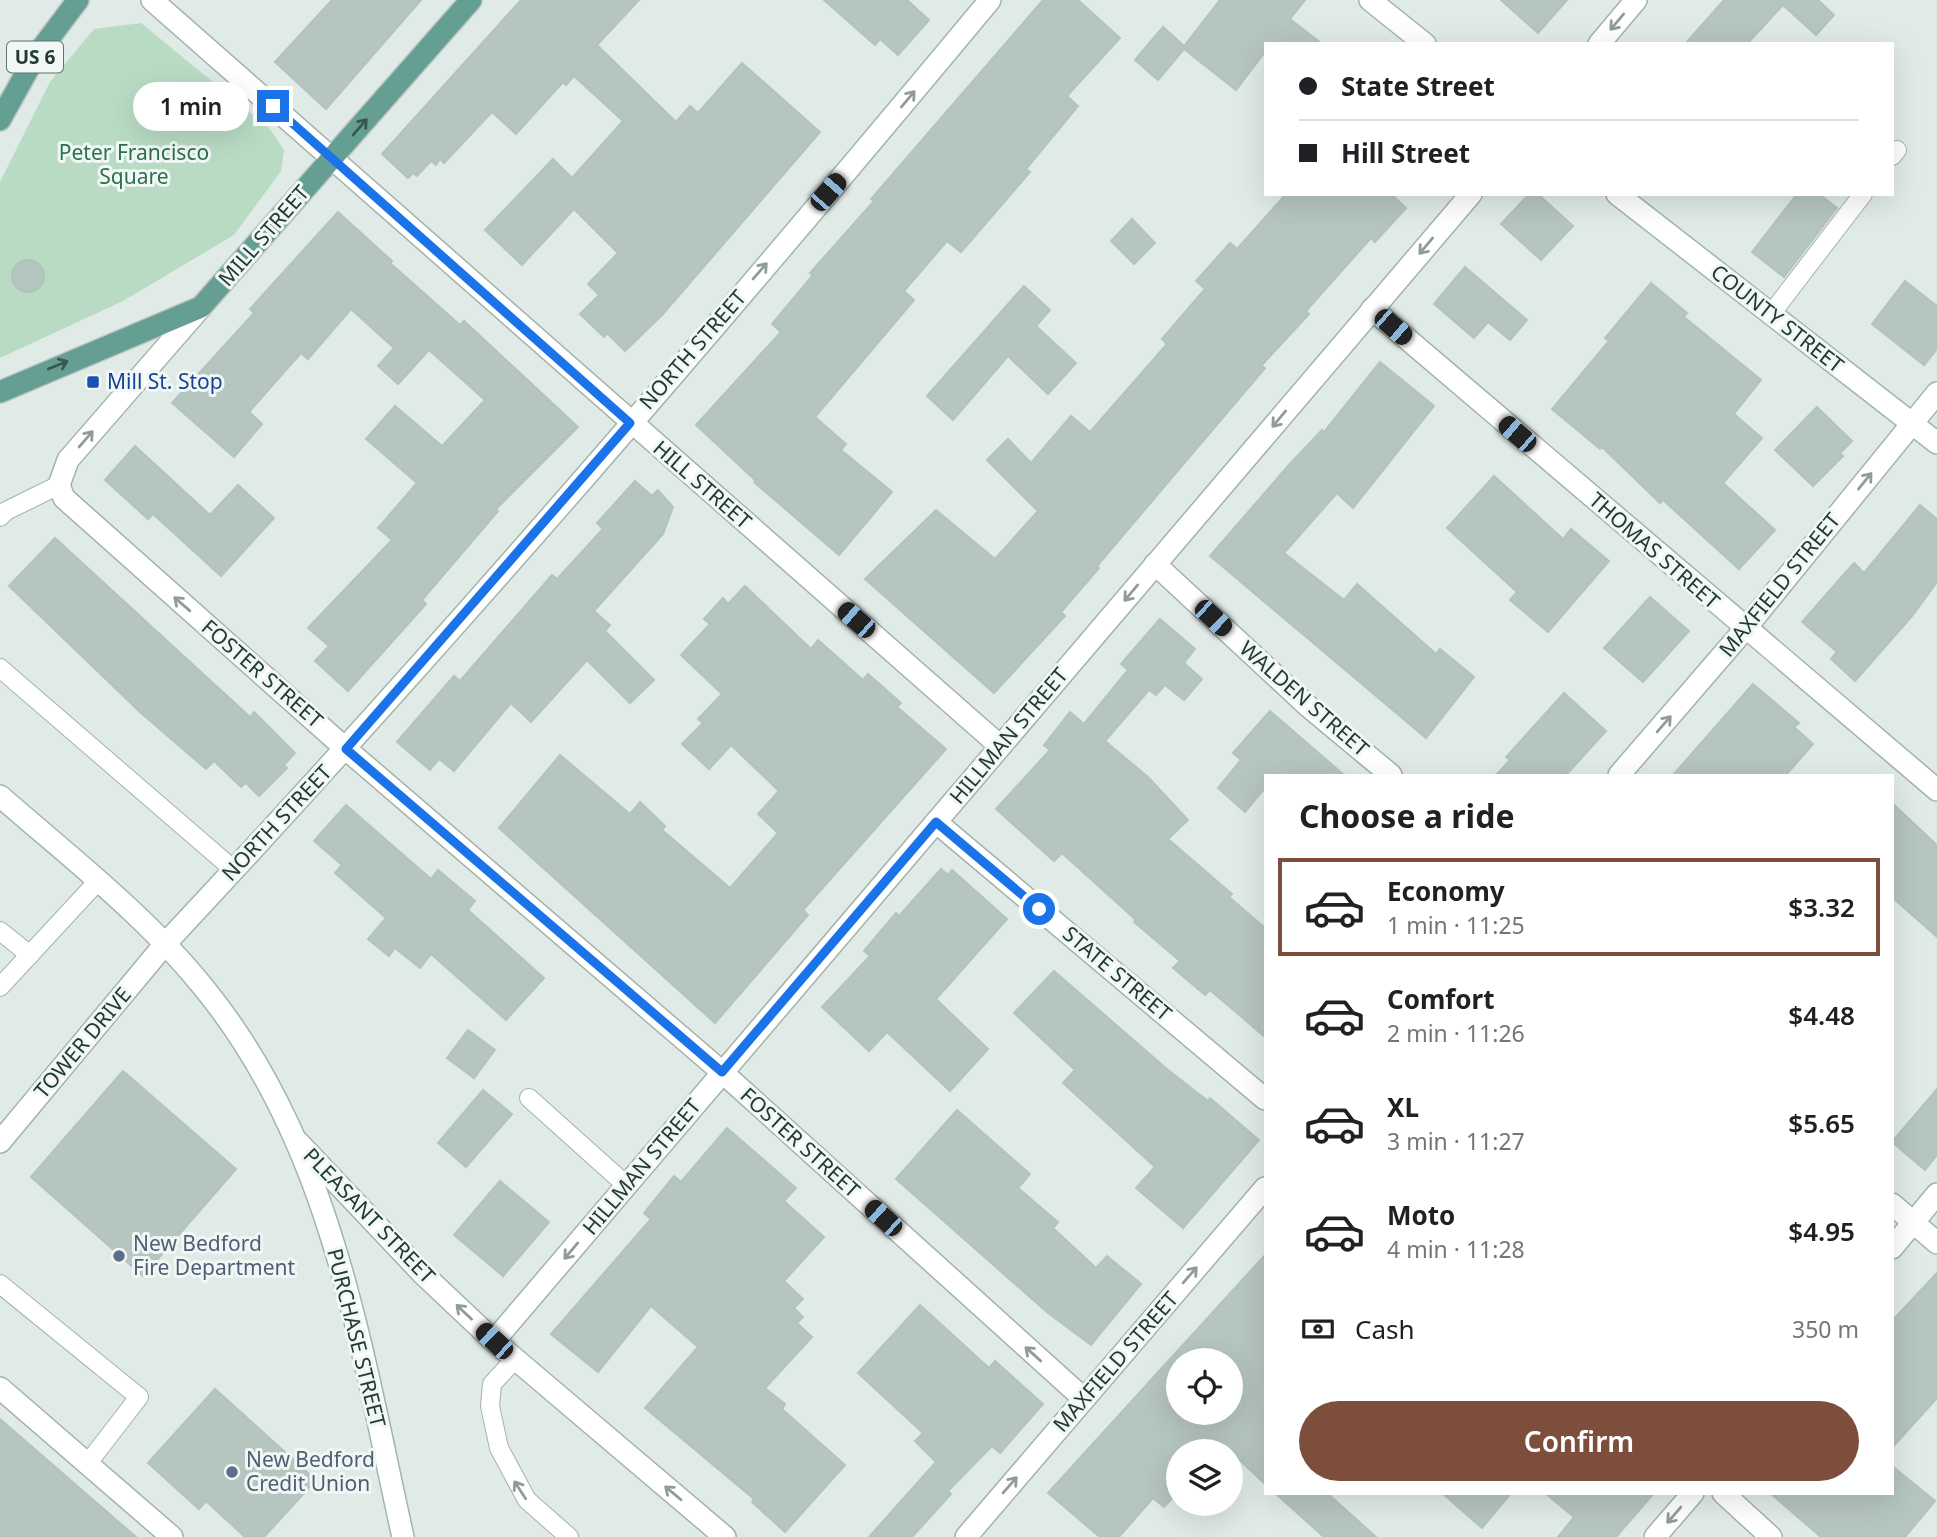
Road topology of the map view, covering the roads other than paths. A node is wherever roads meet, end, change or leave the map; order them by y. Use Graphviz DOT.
graph roads {
  1 [pos="78,0"];
  2 [pos="152,0"];
  3 [pos="471,0"];
  4 [pos="990,0"];
  5 [pos="1370,0"];
  6 [pos="1636,0"];
  7 [pos="1422,42"];
  8 [pos="1601,42"];
  9 [pos="0,120"];
  10 [pos="332,159"];
  11 [pos="1469,196"];
  12 [pos="1619,196"];
  13 [pos="1861,196"];
  14 [pos="201,307"];
  15 [pos="1372,309"];
  16 [pos="1771,314"];
  17 [pos="0,392"];
  18 [pos="1937,393"];
  19 [pos="630,423"];
  20 [pos="1911,423"];
  21 [pos="1937,443"];
  22 [pos="59,485"];
  23 [pos="0,517"];
  24 [pos="1155,564"];
  25 [pos="1745,629"];
  26 [pos="0,668"];
  27 [pos="1000,746"];
  28 [pos="346,749"];
  29 [pos="1390,774"];
  30 [pos="1620,774"];
  31 [pos="1937,790"];
  32 [pos="0,796"];
  33 [pos="936,822"];
  34 [pos="234,870"];
  35 [pos="98,881"];
  36 [pos="0,931"];
  37 [pos="165,944"];
  38 [pos="30,956"];
  39 [pos="0,988"];
  40 [pos="722,1072"];
  41 [pos="529,1098"];
  42 [pos="1264,1098"];
  43 [pos="0,1142"];
  44 [pos="298,1142"];
  45 [pos="626,1185"];
  46 [pos="1264,1189"];
  47 [pos="1937,1194"];
  48 [pos="1894,1206"];
  49 [pos="1913,1222"];
  50 [pos="1937,1243"];
  51 [pos="1894,1246"];
  52 [pos="0,1284"];
  53 [pos="494,1341"];
  54 [pos="515,1359"];
  55 [pos="0,1388"];
  56 [pos="1084,1399"];
  57 [pos="88,1463"];
  58 [pos="1691,1495"];
  59 [pos="1725,1495"];
  60 [pos="172,1537"];
  61 [pos="403,1537"];
  62 [pos="569,1537"];
  63 [pos="725,1537"];
  64 [pos="966,1537"];
  65 [pos="1655,1537"];
  66 [pos="1771,1537"];
  1 -- 9 [label="main road, US 6"];
  2 -- 10 [label="street, HILL STREET"];
  10 -- 3 [label="main road, MILL STREET, one-way"];
  19 -- 4 [label="street, NORTH STREET, one-way"];
  5 -- 7 [label="street"];
  6 -- 8 [label="street, one-way"];
  10 -- 14 [label="main road, MILL STREET"];
  10 -- 19 [label="street, HILL STREET"];
  11 -- 15 [label="street, HILLMAN STREET, one-way"];
  12 -- 16 [label="street, COUNTY STREET"];
  13 -- 16 [label="lane"];
  17 -- 14 [label="main road, MILL STREET, one-way"];
  22 -- 14 [label="street, one-way"];
  15 -- 24 [label="street, HILLMAN STREET, one-way"];
  15 -- 25 [label="street, THOMAS STREET"];
  16 -- 20 [label="street, COUNTY STREET"];
  18 -- 20 [label="street, MAXFIELD STREET"];
  19 -- 27 [label="street, HILL STREET"];
  19 -- 28 [label="street, NORTH STREET"];
  20 -- 21 [label="street, COUNTY STREET"];
  25 -- 20 [label="street, MAXFIELD STREET, one-way"];
  22 -- 23 [label="lane"];
  28 -- 22 [label="street, FOSTER STREET, one-way"];
  24 -- 27 [label="street, HILLMAN STREET, one-way"];
  24 -- 29 [label="street, WALDEN STREET"];
  30 -- 25 [label="street, MAXFIELD STREET, one-way"];
  25 -- 31 [label="street, THOMAS STREET"];
  26 -- 34 [label="lane"];
  27 -- 33 [label="street, HILLMAN STREET"];
  28 -- 34 [label="street, NORTH STREET"];
  28 -- 40 [label="street, FOSTER STREET"];
  32 -- 35 [label="street, PLEASANT STREET"];
  33 -- 40 [label="street, HILLMAN STREET"];
  33 -- 42 [label="street, STATE STREET"];
  34 -- 37 [label="street, NORTH STREET"];
  35 -- 37 [label="street, PLEASANT STREET"];
  35 -- 38 [label="lane"];
  36 -- 38 [label="lane"];
  37 -- 43 [label="street, TOWER DRIVE"];
  37 -- 44 [label="street, PLEASANT STREET"];
  38 -- 39 [label="lane"];
  40 -- 45 [label="street, HILLMAN STREET"];
  56 -- 40 [label="street, FOSTER STREET, one-way"];
  41 -- 45 [label="lane"];
  53 -- 44 [label="street, PLEASANT STREET, one-way"];
  44 -- 61 [label="street, PURCHASE STREET"];
  45 -- 53 [label="street, HILLMAN STREET, one-way"];
  56 -- 46 [label="street, MAXFIELD STREET, one-way"];
  47 -- 49 [label="street"];
  48 -- 49 [label="street"];
  49 -- 50 [label="street"];
  49 -- 51 [label="street"];
  52 -- 57 [label="lane"];
  53 -- 54 [label="street, PLEASANT STREET"];
  62 -- 54 [label="lane, one-way"];
  63 -- 54 [label="street, PLEASANT STREET, one-way"];
  55 -- 57 [label="street"];
  64 -- 56 [label="street, MAXFIELD STREET, one-way"];
  57 -- 60 [label="street"];
  58 -- 65 [label="street, one-way"];
  59 -- 66 [label="street"];
}
